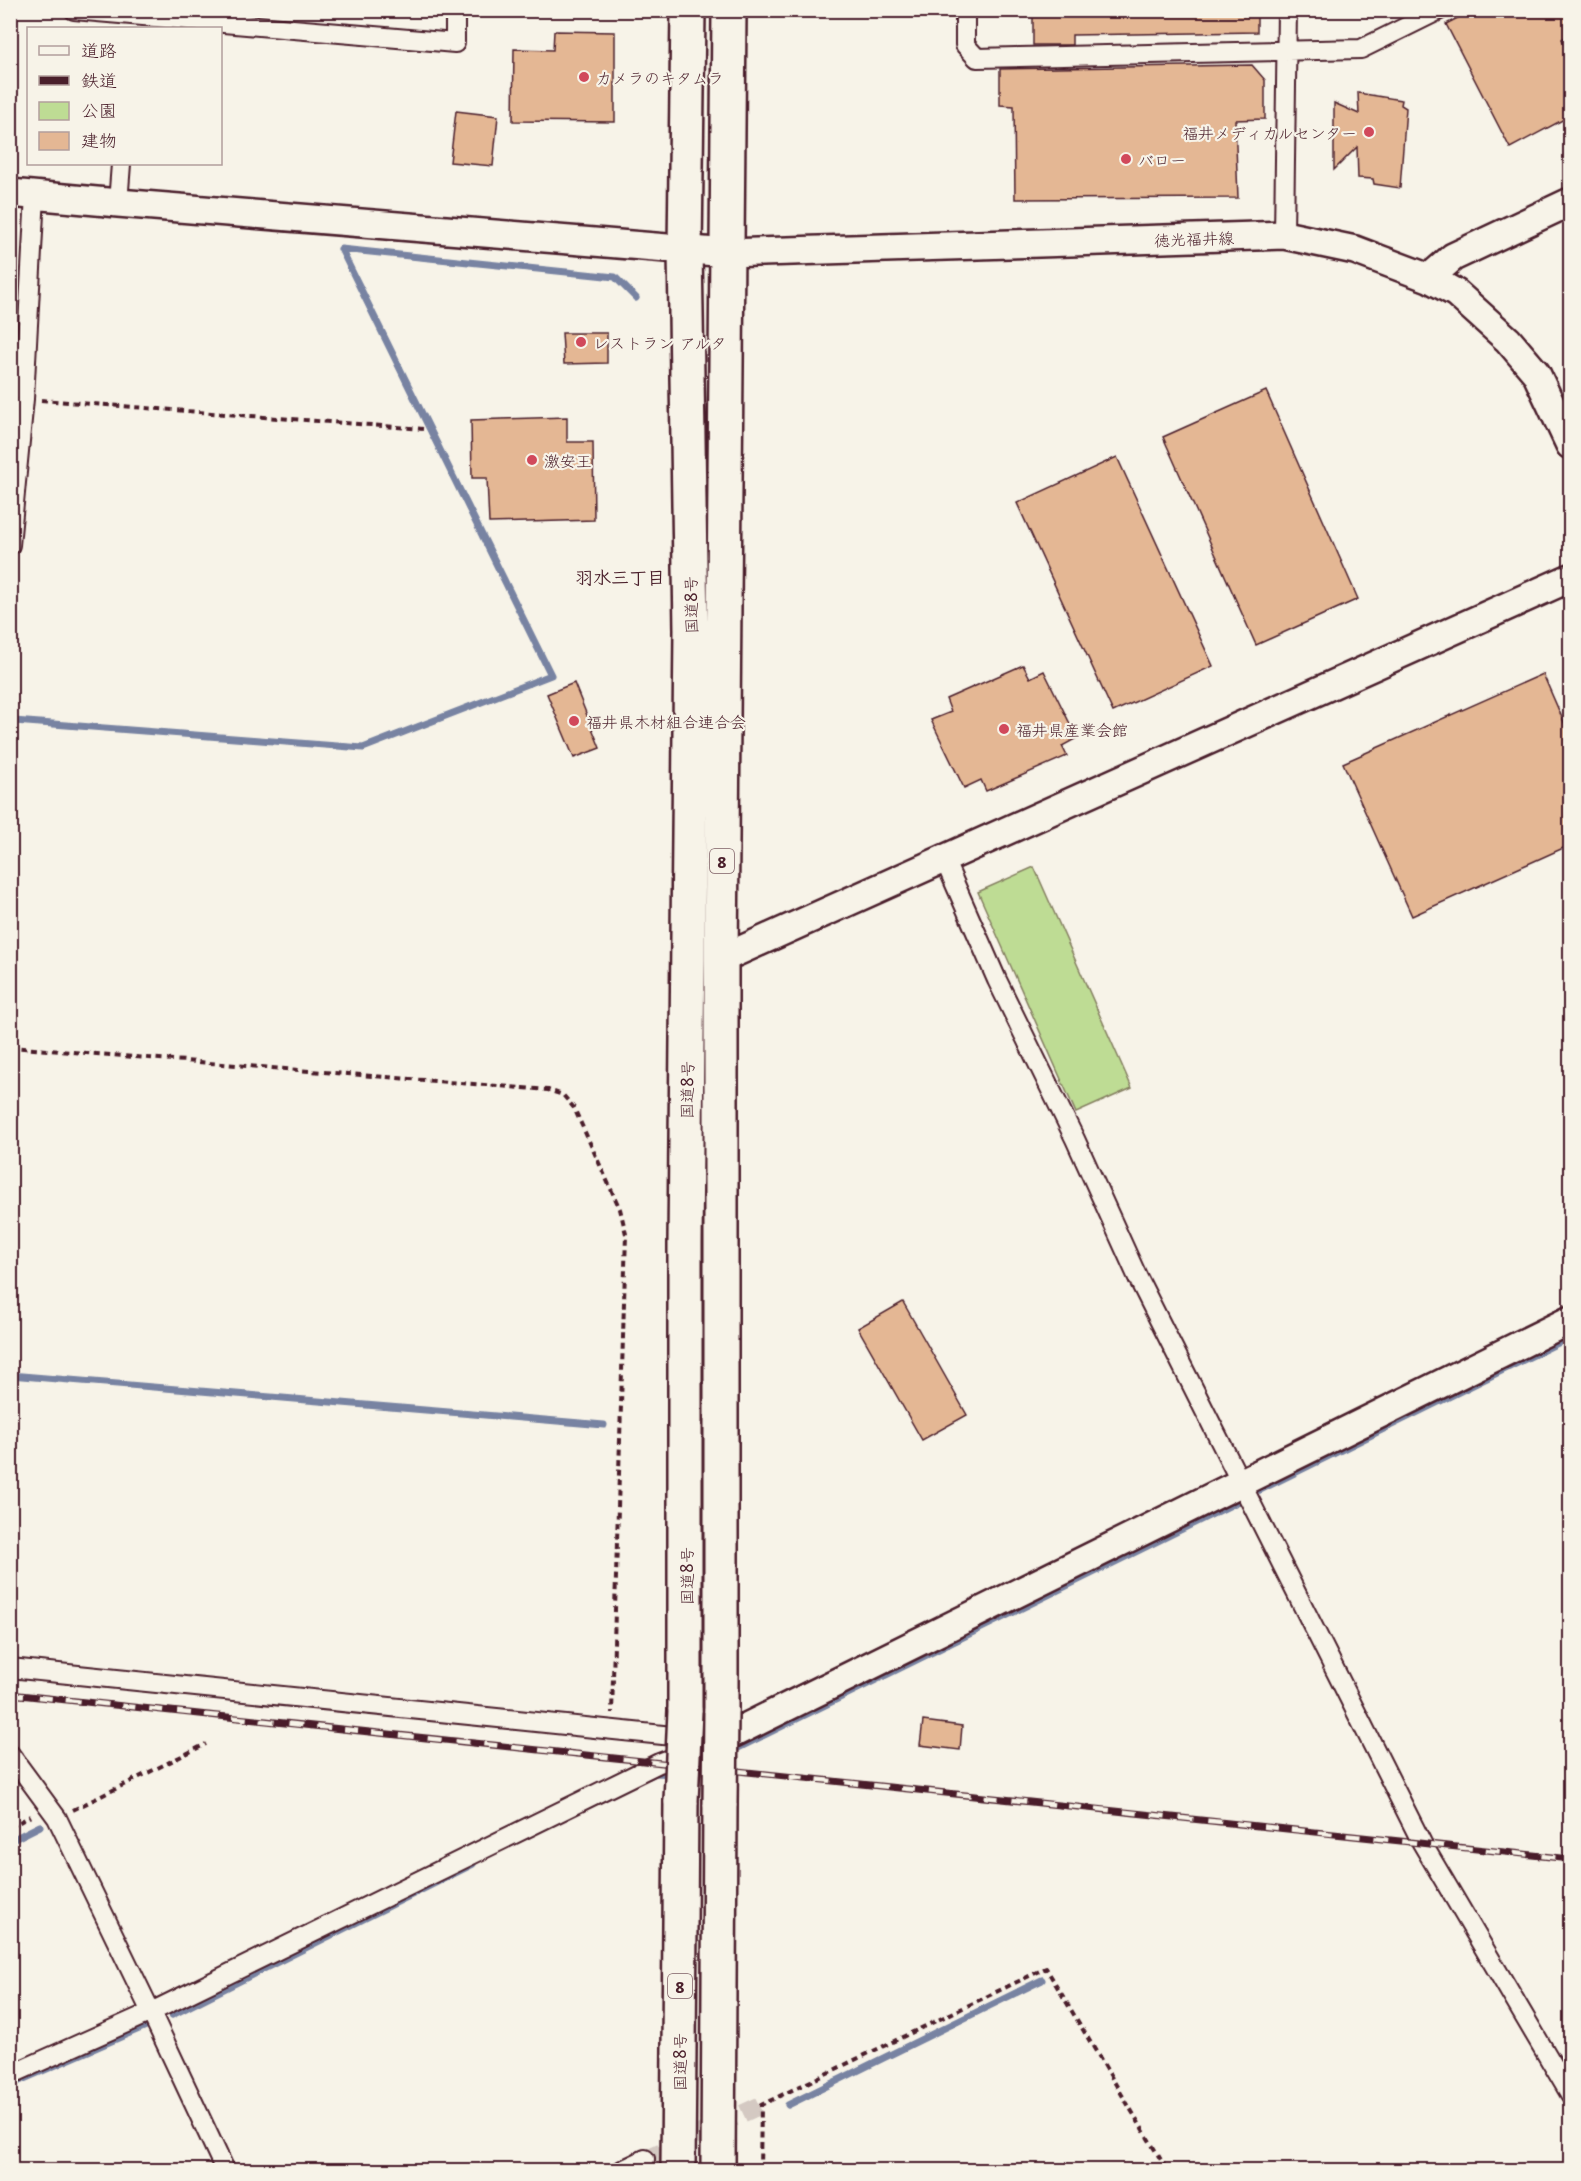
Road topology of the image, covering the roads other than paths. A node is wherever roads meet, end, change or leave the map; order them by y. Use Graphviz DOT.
graph roads {
  1 [pos="74,10"];
  2 [pos="296,10"];
  3 [pos="455,10"];
  4 [pos="688,10"];
  5 [pos="729,10"];
  6 [pos="964,10"];
  7 [pos="1287,10"];
  8 [pos="1440,10"];
  9 [pos="135,18"];
  10 [pos="295,29"];
  11 [pos="1287,52"];
  12 [pos="121,165"];
  13 [pos="23,194"];
  14 [pos="1570,202"];
  15 [pos="118,203"];
  16 [pos="1284,235"];
  17 [pos="685,250"];
  18 [pos="728,253"];
  19 [pos="1430,278"];
  20 [pos="1570,445"];
  21 [pos="10,545"];
  22 [pos="1570,578"];
  23 [pos="944,859"];
  24 [pos="721,959"];
  25 [pos="1570,1320"];
  26 [pos="1240,1483"];
  27 [pos="10,1668"];
  28 [pos="720,1726"];
  29 [pos="10,1754"];
  30 [pos="151,2012"];
  31 [pos="10,2075"];
  32 [pos="1570,2094"];
  33 [pos="645,2159"];
  34 [pos="225,2170"];
  35 [pos="622,2170"];
  36 [pos="678,2170"];
  37 [pos="718,2170"];
  1 -- 9 [label="street"];
  2 -- 10 [label="street"];
  3 -- 10 [label="street"];
  4 -- 17 [label="highway, 国道8号 / 8"];
  5 -- 18 [label="highway, 国道8号 / 8"];
  6 -- 11 [label="street"];
  7 -- 11 [label="street"];
  8 -- 11 [label="street"];
  9 -- 10 [label="street"];
  11 -- 16 [label="street"];
  12 -- 15 [label="street"];
  13 -- 15 [label="street, 徳光福井線"];
  13 -- 21 [label="street"];
  14 -- 19 [label="street"];
  15 -- 17 [label="street, 徳光福井線"];
  16 -- 18 [label="street, 徳光福井線"];
  16 -- 19 [label="street, 徳光福井線"];
  17 -- 18 [label="street, 徳光福井線"];
  17 -- 36 [label="highway, 国道8号 / 8, bridge"];
  18 -- 24 [label="highway, 国道8号 / 8"];
  19 -- 20 [label="street, 徳光福井線"];
  22 -- 23 [label="street"];
  23 -- 24 [label="street"];
  23 -- 26 [label="street"];
  24 -- 28 [label="highway, 国道8号 / 8"];
  25 -- 26 [label="street"];
  26 -- 28 [label="street"];
  26 -- 32 [label="street"];
  27 -- 28 [label="street"];
  28 -- 30 [label="street"];
  28 -- 37 [label="highway, 国道8号 / 8, bridge"];
  29 -- 30 [label="street"];
  30 -- 31 [label="street"];
  30 -- 34 [label="street"];
  33 -- 35 [label="street"];
}
